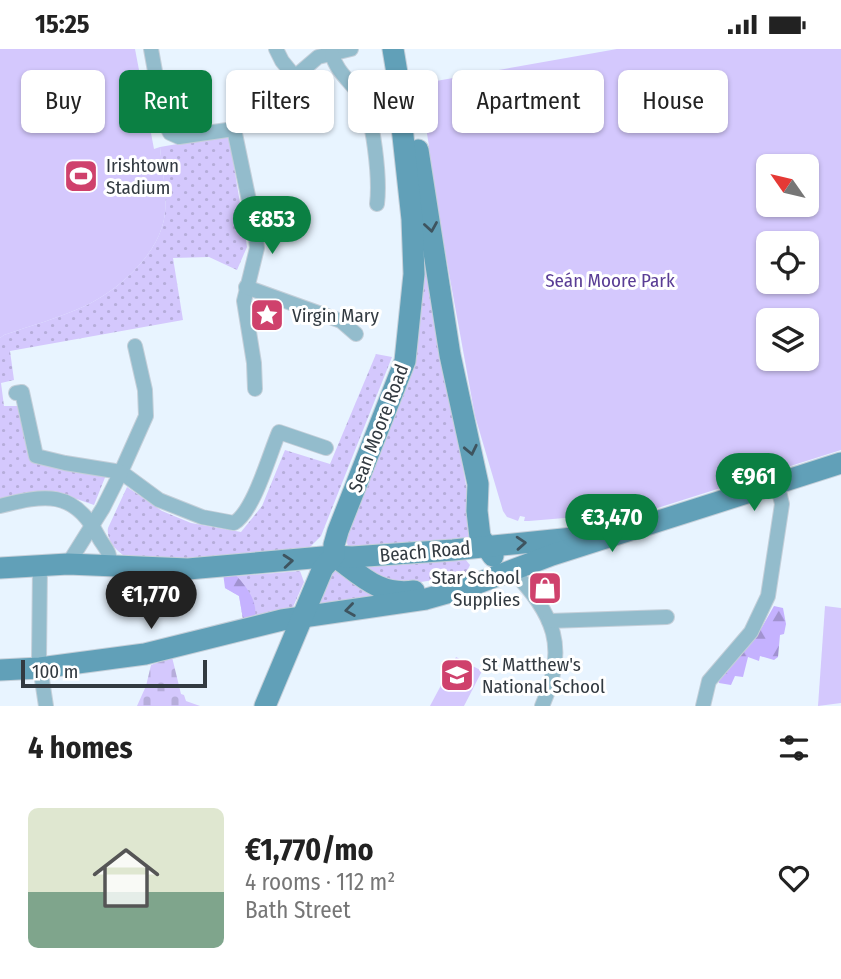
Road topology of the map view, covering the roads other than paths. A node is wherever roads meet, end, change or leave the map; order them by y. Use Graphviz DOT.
graph roads {
  1 [pos="151,49"];
  2 [pos="276,49"];
  3 [pos="351,49"];
  4 [pos="393,49"];
  5 [pos="332,54"];
  6 [pos="289,70"];
  7 [pos="303,70"];
  8 [pos="396,70"];
  9 [pos="226,130"];
  10 [pos="235,133"];
  11 [pos="403,133"];
  12 [pos="413,133"];
  13 [pos="377,204"];
  14 [pos="246,287"];
  15 [pos="356,334"];
  16 [pos="135,346"];
  17 [pos="255,389"];
  18 [pos="16,393"];
  19 [pos="326,448"];
  20 [pos="841,463"];
  21 [pos="121,472"];
  22 [pos="777,483"];
  23 [pos="0,506"];
  24 [pos="657,523"];
  25 [pos="93,525"];
  26 [pos="485,545"];
  27 [pos="334,556"];
  28 [pos="68,564"];
  29 [pos="40,565"];
  30 [pos="110,565"];
  31 [pos="0,568"];
  32 [pos="512,570"];
  33 [pos="465,588"];
  34 [pos="667,617"];
  35 [pos="302,618"];
  36 [pos="549,621"];
  37 [pos="40,668"];
  38 [pos="0,670"];
  39 [pos="46,706"];
  40 [pos="265,706"];
  41 [pos="542,706"];
  42 [pos="704,706"];
  1 -- 9 [label="street"];
  2 -- 6 [label="street"];
  3 -- 5 [label="street"];
  4 -- 8 [label="main road, Sean Moore Road"];
  5 -- 7 [label="street"];
  5 -- 13 [label="street"];
  10 -- 14 [label="street"];
  11 -- 27 [label="main road, Sean Moore Road"];
  12 -- 26 [label="main road, Sean Moore Road, one-way"];
  14 -- 15 [label="street"];
  14 -- 17 [label="street"];
  16 -- 21 [label="street"];
  18 -- 21 [label="street"];
  19 -- 21 [label="street"];
  20 -- 22 [label="main road, Beach Road"];
  21 -- 25 [label="street"];
  22 -- 24 [label="main road, Beach Road"];
  22 -- 42 [label="street"];
  23 -- 25 [label="street"];
  26 -- 24 [label="main road, Beach Road, one-way"];
  24 -- 32 [label="main road, Beach Road"];
  25 -- 28 [label="street"];
  25 -- 30 [label="street"];
  26 -- 27 [label="main road, Beach Road"];
  26 -- 32 [label="main road"];
  30 -- 27 [label="main road, one-way"];
  27 -- 33 [label="main road, Beach Road"];
  27 -- 35 [label="main road, Sean Moore Road"];
  28 -- 29 [label="main road"];
  28 -- 30 [label="main road"];
  29 -- 31 [label="main road"];
  29 -- 37 [label="street"];
  32 -- 33 [label="main road, Beach Road"];
  32 -- 36 [label="street"];
  33 -- 35 [label="main road, Beach Road, one-way"];
  34 -- 36 [label="street"];
  35 -- 37 [label="main road, Beach Road"];
  35 -- 40 [label="main road, Sean Moore Road"];
  36 -- 41 [label="street"];
  37 -- 38 [label="main road, Beach Road"];
  37 -- 39 [label="street"];
}
